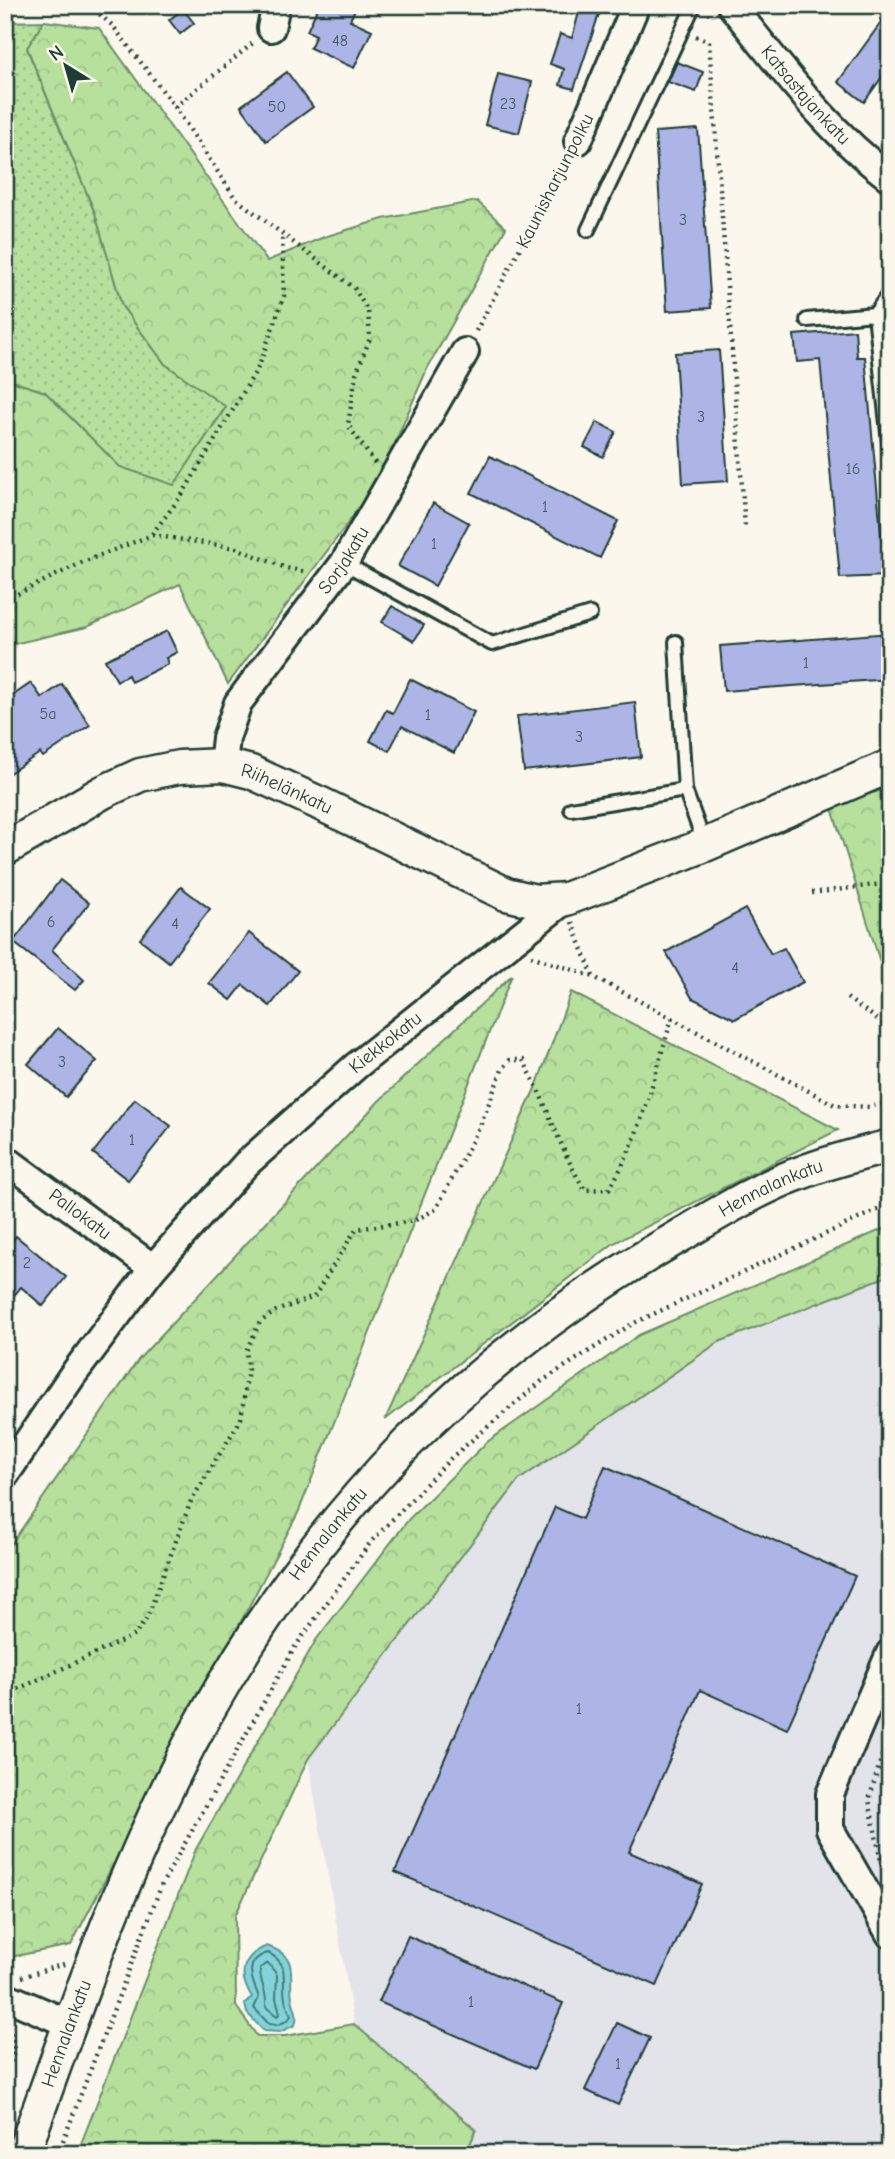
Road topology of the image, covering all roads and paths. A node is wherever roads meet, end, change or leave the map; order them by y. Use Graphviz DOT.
graph roads {
  1 [pos="89,5"];
  2 [pos="636,5"];
  3 [pos="694,5"];
  4 [pos="731,5"];
  5 [pos="274,17"];
  6 [pos="682,30"];
  7 [pos="175,107"];
  8 [pos="578,141"];
  9 [pos="890,178"];
  10 [pos="588,230"];
  11 [pos="282,235"];
  12 [pos="890,292"];
  13 [pos="875,314"];
  14 [pos="807,320"];
  15 [pos="465,352"];
  16 [pos="890,451"];
  17 [pos="389,481"];
  18 [pos="745,527"];
  19 [pos="152,535"];
  20 [pos="339,570"];
  21 [pos="5,600"];
  22 [pos="590,614"];
  23 [pos="676,642"];
  24 [pos="223,765"];
  25 [pos="890,766"];
  26 [pos="684,790"];
  27 [pos="571,809"];
  28 [pos="705,845"];
  29 [pos="5,849"];
  30 [pos="890,883"];
  31 [pos="812,894"];
  32 [pos="566,899"];
  33 [pos="512,941"];
  34 [pos="594,977"];
  35 [pos="847,998"];
  36 [pos="672,1018"];
  37 [pos="890,1028"];
  38 [pos="890,1102"];
  39 [pos="890,1146"];
  40 [pos="5,1159"];
  41 [pos="890,1204"];
  42 [pos="153,1268"];
  43 [pos="5,1475"];
  44 [pos="890,1653"];
  45 [pos="5,1695"];
  46 [pos="890,1728"];
  47 [pos="885,1871"];
  48 [pos="890,1934"];
  49 [pos="13,1991"];
  50 [pos="70,2024"];
  51 [pos="5,2082"];
  52 [pos="23,2154"];
  53 [pos="58,2154"];
  1 -- 7 [label="path"];
  2 -- 8 [label="street, Kaunisharjunpolku"];
  3 -- 6 [label="lane"];
  4 -- 9 [label="street, Katsastajankatu"];
  5 -- 7 [label="path"];
  6 -- 10 [label="lane"];
  6 -- 18 [label="path"];
  7 -- 11 [label="path"];
  8 -- 15 [label="path, Kaunisharjunpolku"];
  11 -- 17 [label="path"];
  11 -- 19 [label="path"];
  12 -- 13 [label="lane"];
  13 -- 14 [label="lane"];
  13 -- 16 [label="lane"];
  15 -- 17 [label="street, Sorjakatu"];
  17 -- 20 [label="street, Sorjakatu"];
  19 -- 20 [label="path"];
  19 -- 21 [label="path"];
  20 -- 22 [label="lane"];
  20 -- 24 [label="street, Sorjakatu"];
  23 -- 26 [label="lane"];
  24 -- 29 [label="street, Riihelänkatu"];
  24 -- 32 [label="street, Riihelänkatu"];
  25 -- 28 [label="street, Kiekkokatu"];
  26 -- 27 [label="lane"];
  26 -- 28 [label="lane"];
  28 -- 32 [label="street, Kiekkokatu"];
  30 -- 31 [label="path"];
  32 -- 33 [label="street, Kiekkokatu"];
  32 -- 34 [label="path"];
  33 -- 34 [label="path"];
  33 -- 42 [label="street, Kiekkokatu"];
  34 -- 36 [label="path"];
  35 -- 37 [label="path"];
  36 -- 38 [label="path"];
  36 -- 45 [label="path"];
  39 -- 50 [label="street, Hennalankatu"];
  40 -- 42 [label="street, Pallokatu"];
  41 -- 53 [label="path"];
  42 -- 43 [label="street, Kiekkokatu"];
  44 -- 48 [label="street"];
  46 -- 47 [label="path"];
  49 -- 50 [label="street"];
  49 -- 51 [label="path"];
  50 -- 52 [label="street, Hennalankatu"];
}
